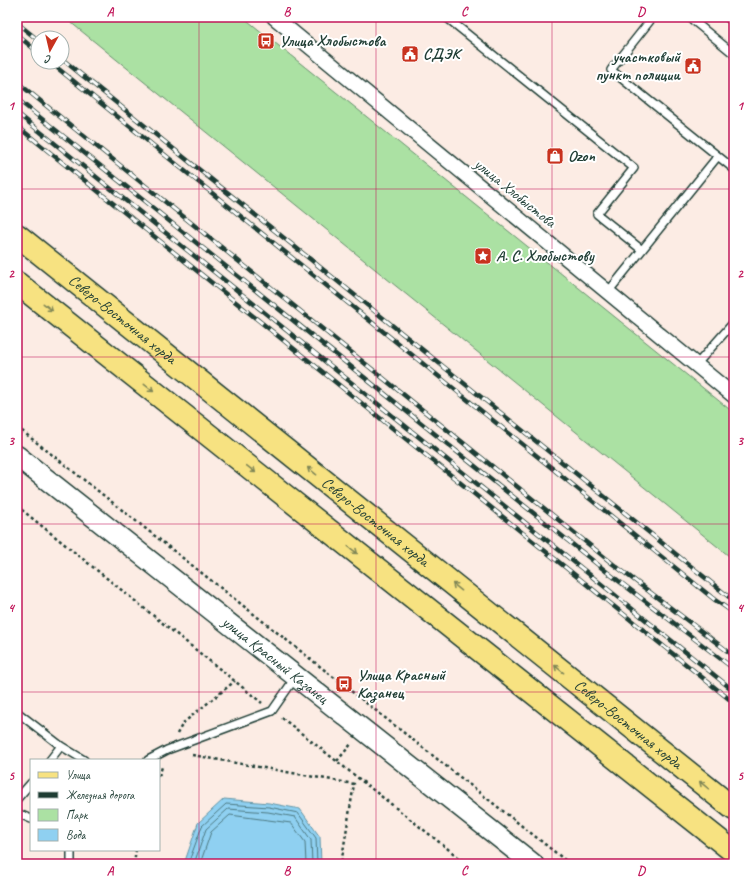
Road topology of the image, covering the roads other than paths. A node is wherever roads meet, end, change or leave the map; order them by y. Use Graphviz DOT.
graph roads {
  1 [pos="274,17"];
  2 [pos="446,17"];
  3 [pos="653,17"];
  4 [pos="689,17"];
  5 [pos="734,54"];
  6 [pos="718,156"];
  7 [pos="734,169"];
  8 [pos="17,235"];
  9 [pos="642,250"];
  10 [pos="17,283"];
  11 [pos="608,292"];
  12 [pos="734,322"];
  13 [pos="696,365"];
  14 [pos="734,396"];
  15 [pos="17,456"];
  16 [pos="296,677"];
  17 [pos="17,712"];
  18 [pos="61,746"];
  19 [pos="51,759"];
  20 [pos="82,759"];
  21 [pos="150,759"];
  22 [pos="30,784"];
  23 [pos="17,799"];
  24 [pos="734,810"];
  25 [pos="17,813"];
  26 [pos="30,819"];
  27 [pos="71,851"];
  28 [pos="734,852"];
  29 [pos="70,864"];
  30 [pos="533,864"];
  1 -- 11 [label="street, улица Хлобыстова"];
  2 -- 9 [label="lane"];
  3 -- 6 [label="lane"];
  4 -- 5 [label="lane"];
  6 -- 7 [label="lane"];
  6 -- 9 [label="lane"];
  24 -- 8 [label="main road, Северо-Восточная хорда, one-way"];
  9 -- 11 [label="lane"];
  10 -- 28 [label="main road, Северо-Восточная хорда, one-way"];
  11 -- 13 [label="street, улица Хлобыстова"];
  12 -- 13 [label="lane"];
  13 -- 14 [label="street, улица Хлобыстова"];
  15 -- 16 [label="street, улица Красный Казанец"];
  16 -- 21 [label="lane"];
  16 -- 30 [label="street, улица Красный Казанец"];
  17 -- 18 [label="lane"];
  18 -- 19 [label="lane"];
  18 -- 20 [label="lane"];
  22 -- 23 [label="lane"];
  25 -- 26 [label="lane"];
  27 -- 29 [label="lane"];
}
